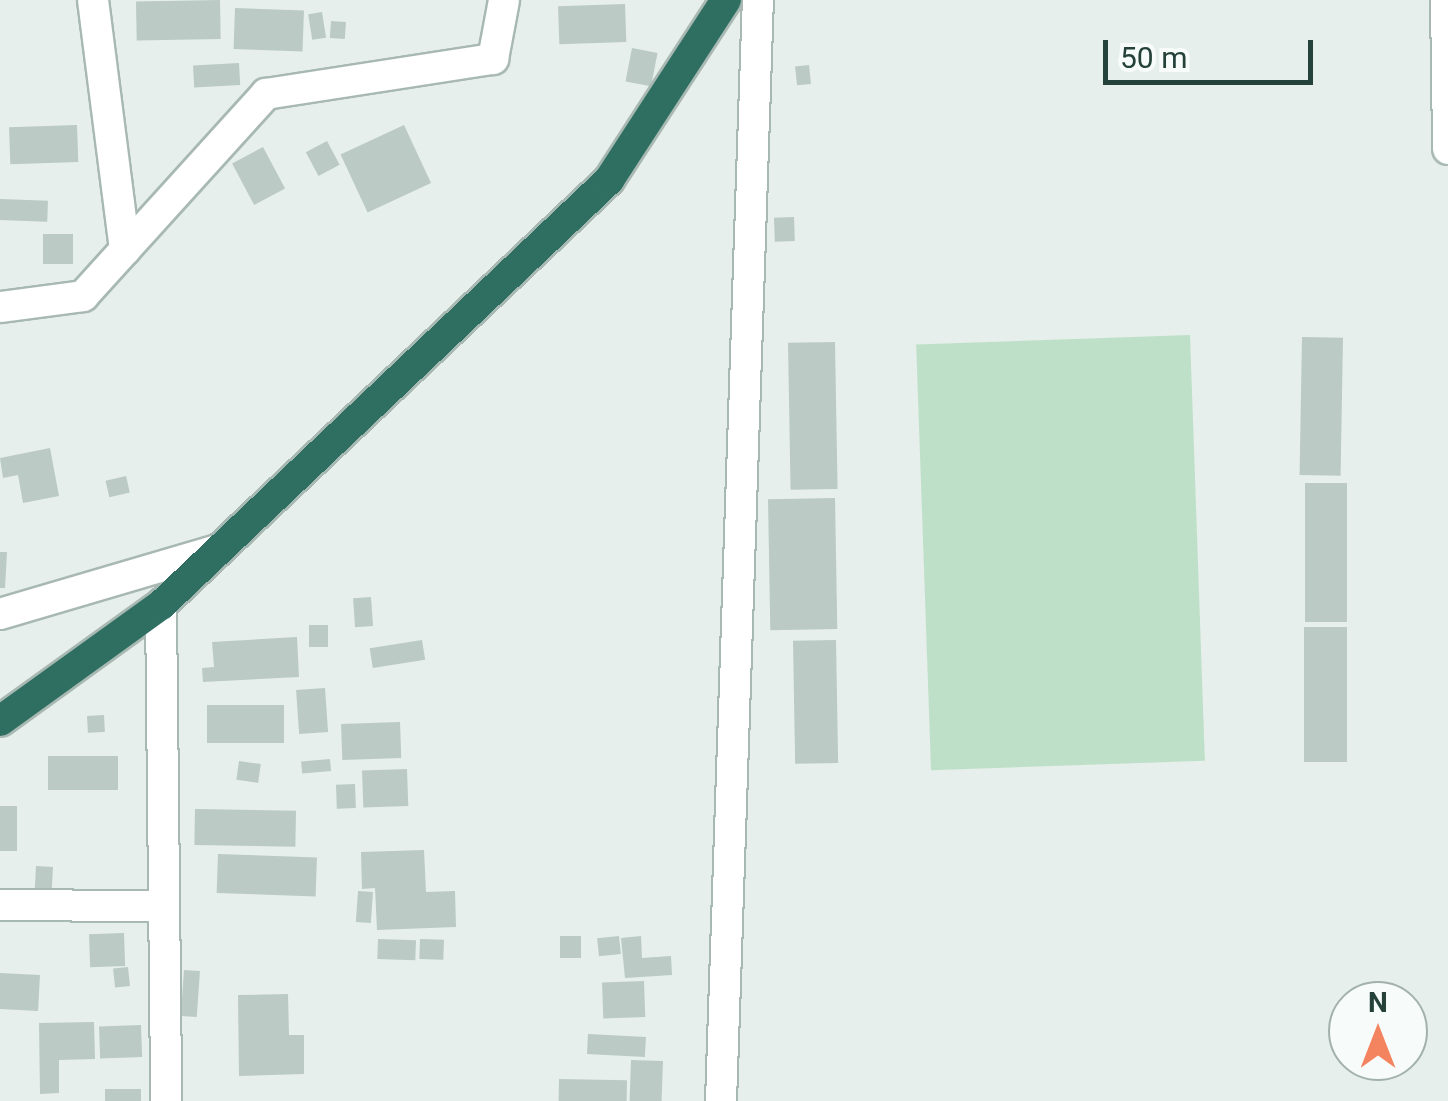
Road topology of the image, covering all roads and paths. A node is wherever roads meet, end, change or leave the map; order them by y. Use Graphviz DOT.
graph roads {
  1 [pos="92,0"];
  2 [pos="504,0"];
  3 [pos="726,0"];
  4 [pos="758,0"];
  5 [pos="1446,0"];
  6 [pos="1448,149"];
  7 [pos="125,250"];
  8 [pos="0,307"];
  9 [pos="218,550"];
  10 [pos="161,604"];
  11 [pos="0,614"];
  12 [pos="0,721"];
  13 [pos="0,905"];
  14 [pos="164,906"];
  15 [pos="166,1101"];
  16 [pos="721,1101"];
  1 -- 7 [label="street"];
  2 -- 7 [label="street"];
  3 -- 9 [label="highway"];
  4 -- 16 [label="street"];
  5 -- 6 [label="street"];
  7 -- 8 [label="street"];
  9 -- 10 [label="highway"];
  9 -- 11 [label="street"];
  10 -- 12 [label="highway"];
  10 -- 14 [label="street"];
  13 -- 14 [label="street"];
  14 -- 15 [label="street"];
}
